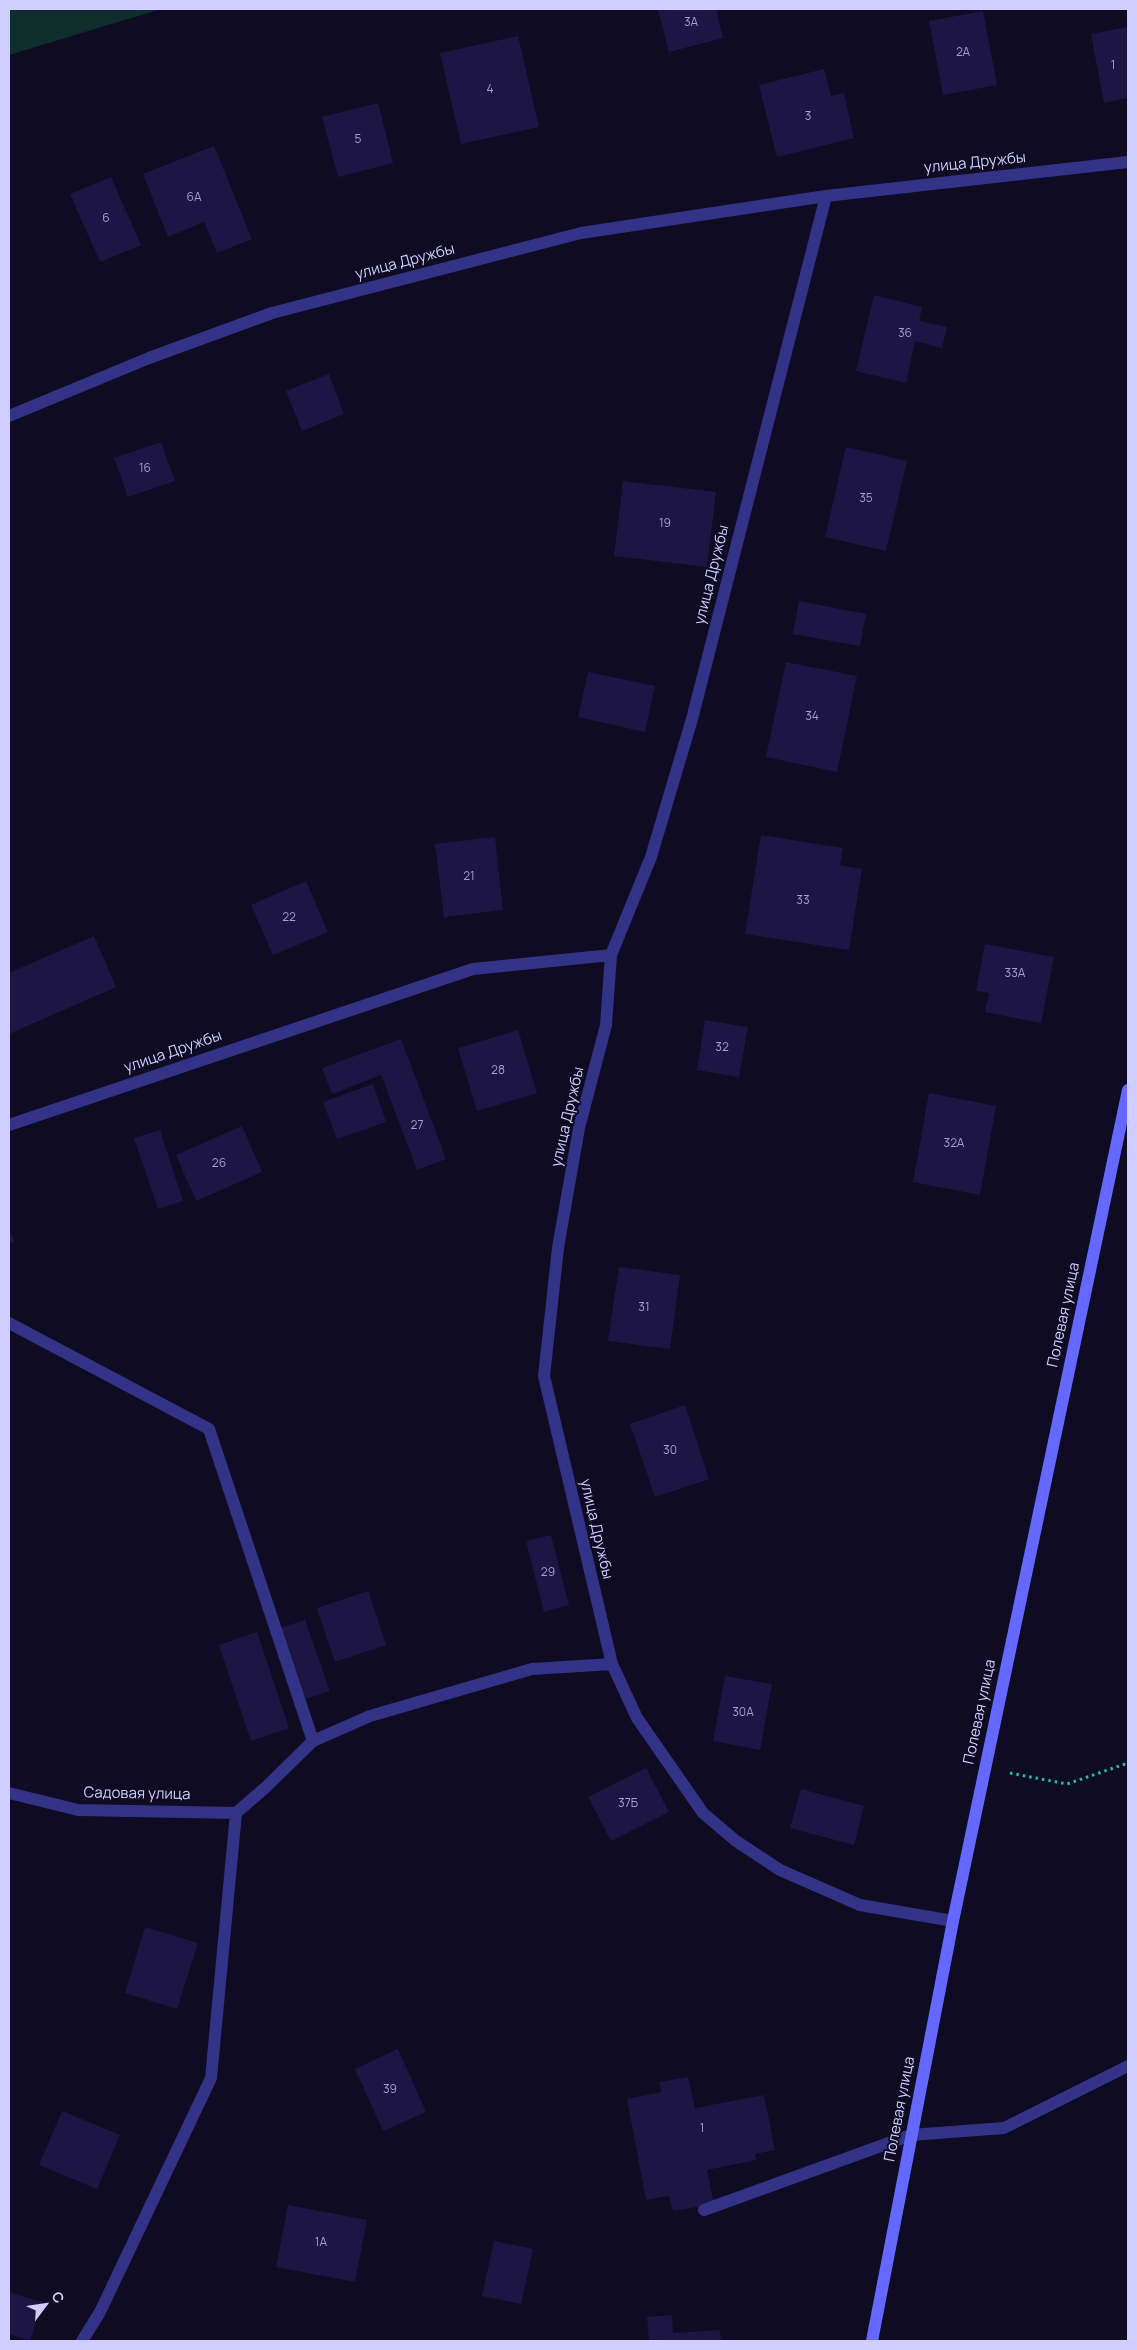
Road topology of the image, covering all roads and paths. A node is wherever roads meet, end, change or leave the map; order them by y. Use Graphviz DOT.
graph roads {
  1 [pos="1128,162"];
  2 [pos="826,196"];
  3 [pos="9,416"];
  4 [pos="611,955"];
  5 [pos="1128,1090"];
  6 [pos="9,1126"];
  7 [pos="9,1323"];
  8 [pos="612,1664"];
  9 [pos="313,1741"];
  10 [pos="1128,1763"];
  11 [pos="985,1768"];
  12 [pos="9,1793"];
  13 [pos="236,1813"];
  14 [pos="953,1921"];
  15 [pos="1128,2066"];
  16 [pos="911,2135"];
  17 [pos="704,2210"];
  18 [pos="82,2341"];
  19 [pos="872,2341"];
  1 -- 2 [label="street, улица Дружбы"];
  2 -- 3 [label="street, улица Дружбы"];
  2 -- 4 [label="street, улица Дружбы"];
  4 -- 6 [label="street, улица Дружбы"];
  4 -- 8 [label="street, улица Дружбы"];
  5 -- 11 [label="street, Полевая улица"];
  7 -- 9 [label="street"];
  8 -- 9 [label="street"];
  8 -- 14 [label="street, улица Дружбы"];
  9 -- 13 [label="street"];
  10 -- 11 [label="path"];
  11 -- 14 [label="street, Полевая улица"];
  12 -- 13 [label="street, Садовая улица"];
  13 -- 18 [label="street"];
  14 -- 16 [label="street, Полевая улица"];
  15 -- 16 [label="street"];
  16 -- 17 [label="street"];
  16 -- 19 [label="street, Полевая улица"];
}
